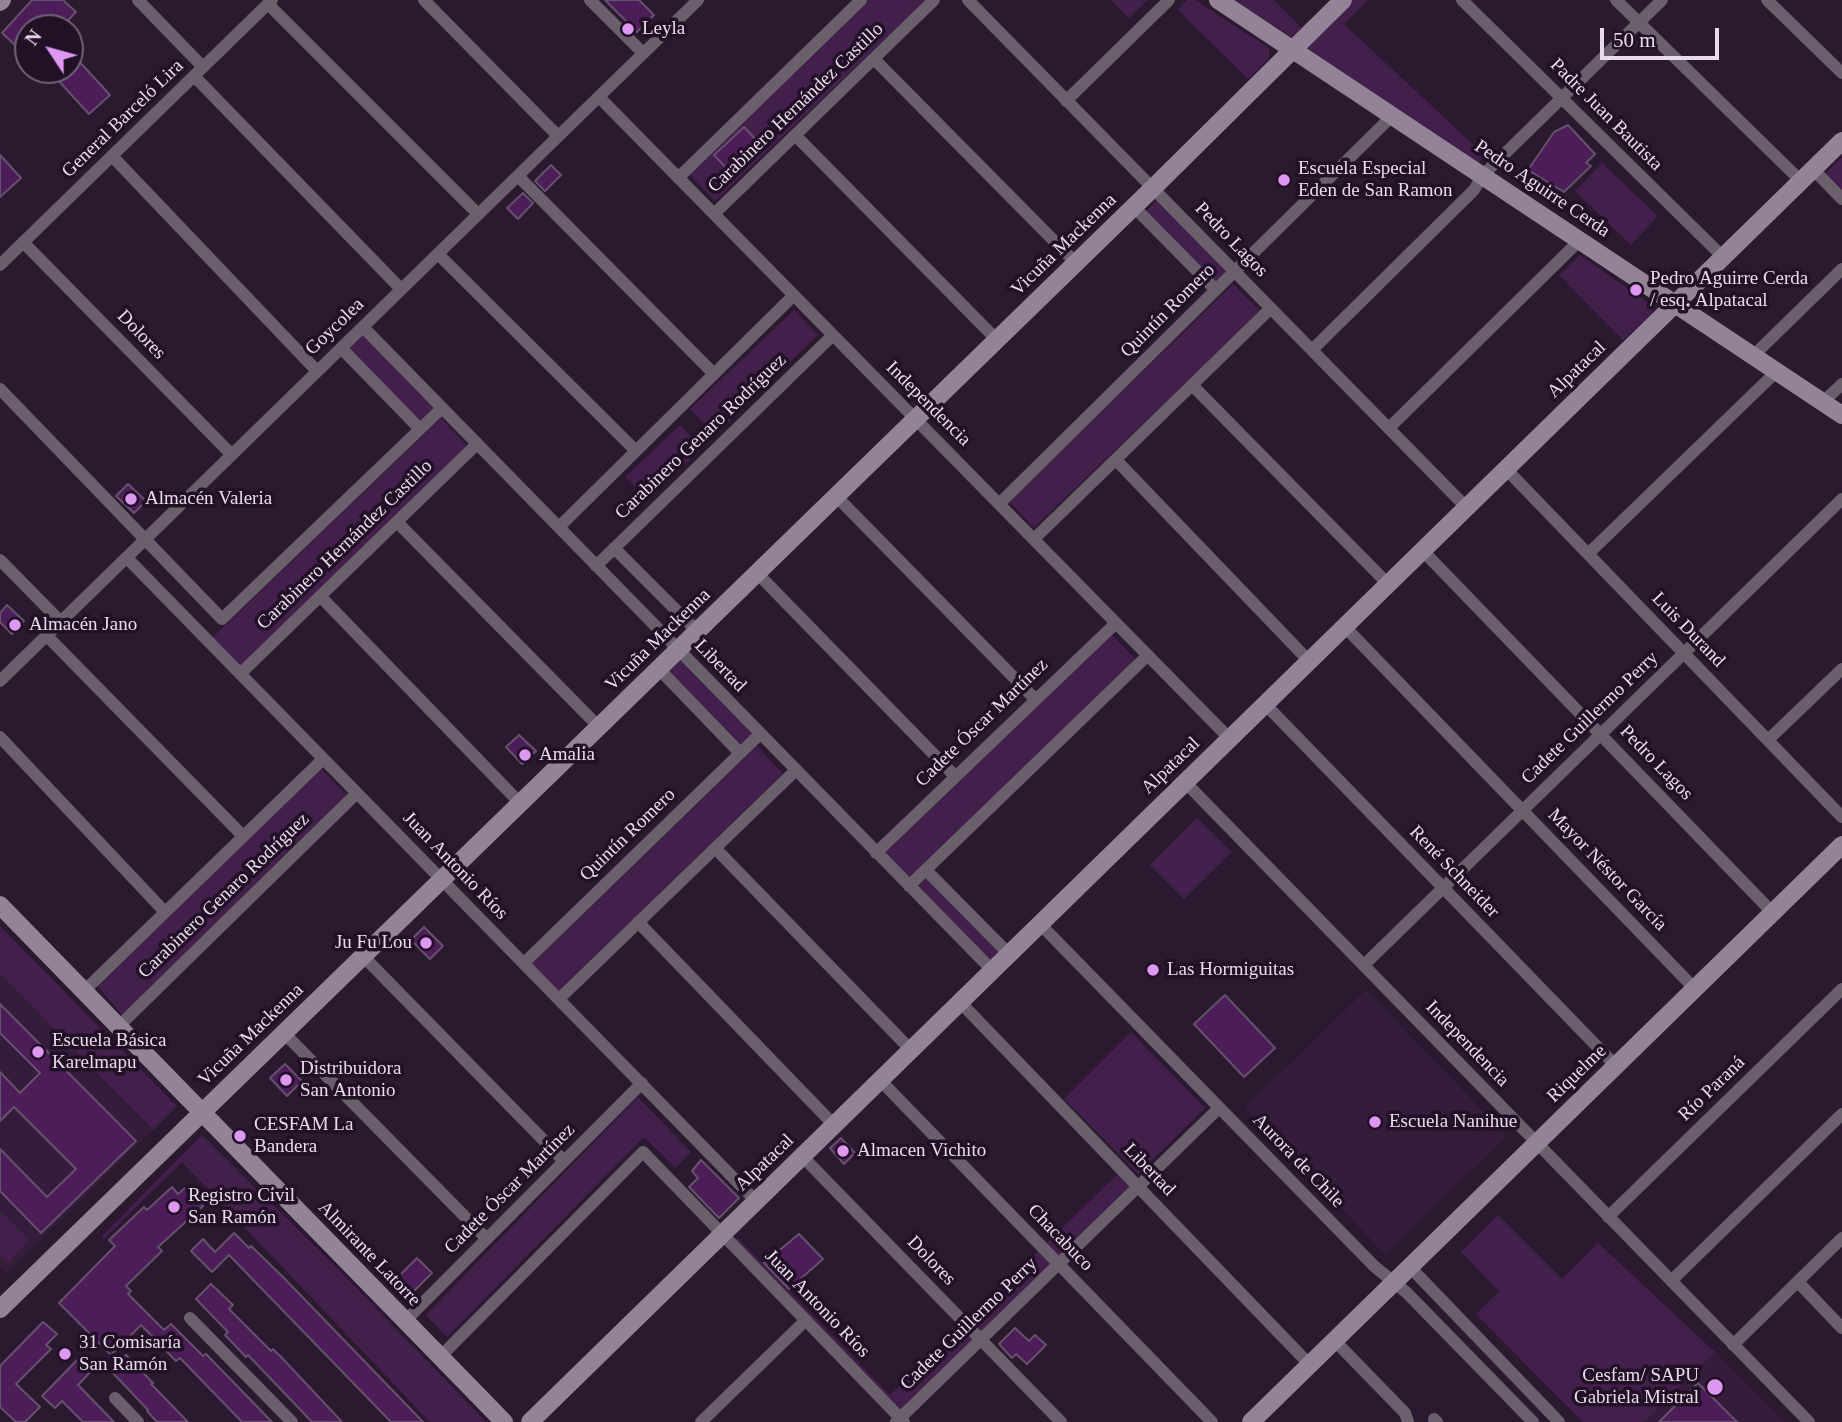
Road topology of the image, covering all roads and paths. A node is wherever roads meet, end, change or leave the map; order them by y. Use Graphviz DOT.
graph roads {
  1 [pos="138,0"];
  2 [pos="424,0"];
  3 [pos="590,0"];
  4 [pos="698,0"];
  5 [pos="861,0"];
  6 [pos="934,0"];
  7 [pos="968,0"];
  8 [pos="1169,0"];
  9 [pos="1219,0"];
  10 [pos="1343,0"];
  11 [pos="1462,0"];
  12 [pos="1616,0"];
  13 [pos="1662,0"];
  14 [pos="1767,0"];
  15 [pos="270,2"];
  16 [pos="1639,23"];
  17 [pos="1293,49"];
  18 [pos="643,53"];
  19 [pos="874,59"];
  20 [pos="199,72"];
  21 [pos="1842,73"];
  22 [pos="598,97"];
  23 [pos="1562,99"];
  24 [pos="1066,101"];
  25 [pos="1393,115"];
  26 [pos="795,135"];
  27 [pos="558,136"];
  28 [pos="1842,141"];
  29 [pos="111,156"];
  30 [pos="1807,175"];
  31 [pos="518,176"];
  32 [pos="1483,176"];
  33 [pos="678,178"];
  34 [pos="1153,188"];
  35 [pos="1842,199"];
  36 [pos="1134,207"];
  37 [pos="714,214"];
  38 [pos="478,215"];
  39 [pos="1580,240"];
  40 [pos="23,242"];
  41 [pos="438,254"];
  42 [pos="1723,257"];
  43 [pos="1076,263"];
  44 [pos="0,265"];
  45 [pos="1842,269"];
  46 [pos="1235,271"];
  47 [pos="401,289"];
  48 [pos="1216,290"];
  49 [pos="794,295"];
  50 [pos="1675,304"];
  51 [pos="1271,308"];
  52 [pos="363,327"];
  53 [pos="833,335"];
  54 [pos="997,340"];
  55 [pos="341,348"];
  56 [pos="1312,350"];
  57 [pos="1753,356"];
  58 [pos="317,371"];
  59 [pos="1777,371"];
  60 [pos="714,374"];
  61 [pos="1842,384"];
  62 [pos="1192,385"];
  63 [pos="0,389"];
  64 [pos="1823,402"];
  65 [pos="442,408"];
  66 [pos="1842,415"];
  67 [pos="916,419"];
  68 [pos="1389,428"];
  69 [pos="420,429"];
  70 [pos="477,444"];
  71 [pos="636,451"];
  72 [pos="232,455"];
  73 [pos="1116,460"];
  74 [pos="1506,469"];
  75 [pos="836,496"];
  76 [pos="1842,499"];
  77 [pos="999,504"];
  78 [pos="1467,508"];
  79 [pos="397,522"];
  80 [pos="559,527"];
  81 [pos="1034,539"];
  82 [pos="145,540"];
  83 [pos="614,548"];
  84 [pos="1423,551"];
  85 [pos="1588,554"];
  86 [pos="127,558"];
  87 [pos="0,560"];
  88 [pos="596,566"];
  89 [pos="757,573"];
  90 [pos="1388,584"];
  91 [pos="320,596"];
  92 [pos="61,622"];
  93 [pos="1116,622"];
  94 [pos="1345,626"];
  95 [pos="698,631"];
  96 [pos="47,636"];
  97 [pos="678,650"];
  98 [pos="1684,653"];
  99 [pos="1148,655"];
  100 [pos="1309,661"];
  101 [pos="659,669"];
  102 [pos="1842,669"];
  103 [pos="240,674"];
  104 [pos="0,681"];
  105 [pos="1035,699"];
  106 [pos="1265,704"];
  107 [pos="599,727"];
  108 [pos="760,734"];
  109 [pos="1601,734"];
  110 [pos="0,737"];
  111 [pos="1230,738"];
  112 [pos="1768,740"];
  113 [pos="740,753"];
  114 [pos="323,759"];
  115 [pos="796,770"];
  116 [pos="955,776"];
  117 [pos="1185,782"];
  118 [pos="357,793"];
  119 [pos="520,803"];
  120 [pos="1522,811"];
  121 [pos="1842,817"];
  122 [pos="243,836"];
  123 [pos="715,848"];
  124 [pos="1841,848"];
  125 [pos="876,853"];
  126 [pos="926,870"];
  127 [pos="442,879"];
  128 [pos="909,886"];
  129 [pos="1443,888"];
  130 [pos="0,905"];
  131 [pos="165,912"];
  132 [pos="1773,913"];
  133 [pos="638,922"];
  134 [pos="1040,924"];
  135 [pos="1009,954"];
  136 [pos="363,956"];
  137 [pos="524,963"];
  138 [pos="1364,965"];
  139 [pos="992,970"];
  140 [pos="1695,989"];
  141 [pos="1842,989"];
  142 [pos="84,991"];
  143 [pos="559,999"];
  144 [pos="960,1002"];
  145 [pos="118,1027"];
  146 [pos="284,1033"];
  147 [pos="911,1050"];
  148 [pos="1616,1066"];
  149 [pos="880,1080"];
  150 [pos="642,1083"];
  151 [pos="1219,1108"];
  152 [pos="202,1112"];
  153 [pos="1842,1114"];
  154 [pos="834,1125"];
  155 [pos="1537,1143"];
  156 [pos="802,1156"];
  157 [pos="564,1161"];
  158 [pos="1138,1187"];
  159 [pos="756,1201"];
  160 [pos="1608,1217"];
  161 [pos="722,1234"];
  162 [pos="1842,1238"];
  163 [pos="487,1239"];
  164 [pos="1058,1264"];
  165 [pos="1410,1267"];
  166 [pos="1671,1281"];
  167 [pos="1395,1282"];
  168 [pos="1798,1282"];
  169 [pos="0,1309"];
  170 [pos="190,1318"];
  171 [pos="806,1320"];
  172 [pos="405,1321"];
  173 [pos="1842,1328"];
  174 [pos="981,1340"];
  175 [pos="1335,1340"];
  176 [pos="1733,1345"];
  177 [pos="440,1357"];
  178 [pos="1310,1365"];
  179 [pos="115,1398"];
  180 [pos="900,1421"];
  181 [pos="1408,1421"];
  182 [pos="138,1422"];
  183 [pos="292,1422"];
  184 [pos="504,1422"];
  185 [pos="530,1422"];
  186 [pos="701,1422"];
  187 [pos="1061,1422"];
  188 [pos="1212,1422"];
  189 [pos="1251,1422"];
  190 [pos="1533,1422"];
  191 [pos="1559,1422"];
  192 [pos="1809,1422"];
  1 -- 20 [label="street"];
  2 -- 27 [label="street"];
  3 -- 18 [label="street"];
  4 -- 18 [label="street, Goycolea"];
  5 -- 33 [label="street, Carabinero Hernández Castillo"];
  6 -- 19 [label="street, Carabinero Hernández Castillo"];
  7 -- 24 [label="street, Pedro Lagos"];
  8 -- 24 [label="street"];
  9 -- 17 [label="main road, Pedro Aguirre Cerda"];
  10 -- 17 [label="main road, Vicuña Mackenna"];
  11 -- 23 [label="street, Padre Juan Bautista"];
  12 -- 16 [label="street"];
  13 -- 16 [label="street"];
  14 -- 21 [label="street"];
  15 -- 20 [label="street, General Barceló Lira"];
  15 -- 38 [label="street"];
  16 -- 23 [label="street"];
  16 -- 30 [label="street"];
  17 -- 25 [label="main road, Pedro Aguirre Cerda"];
  17 -- 34 [label="main road, Vicuña Mackenna"];
  18 -- 22 [label="street, Goycolea"];
  19 -- 26 [label="street, Carabinero Hernández Castillo"];
  19 -- 43 [label="street"];
  20 -- 29 [label="street, General Barceló Lira"];
  20 -- 47 [label="street"];
  22 -- 27 [label="street, Goycolea"];
  22 -- 33 [label="street, Independencia"];
  23 -- 32 [label="street"];
  23 -- 42 [label="street, Padre Juan Bautista"];
  24 -- 34 [label="street, Pedro Lagos"];
  25 -- 32 [label="main road, Pedro Aguirre Cerda"];
  25 -- 46 [label="street, Quintín Romero"];
  26 -- 37 [label="street, Carabinero Hernández Castillo"];
  26 -- 54 [label="street"];
  27 -- 31 [label="street, Goycolea"];
  28 -- 30 [label="main road, Alpatacal"];
  29 -- 40 [label="street, General Barceló Lira"];
  29 -- 58 [label="street"];
  30 -- 35 [label="street"];
  30 -- 42 [label="main road, Alpatacal"];
  31 -- 38 [label="street, Goycolea"];
  31 -- 60 [label="street"];
  32 -- 39 [label="main road, Pedro Aguirre Cerda"];
  32 -- 56 [label="street"];
  33 -- 37 [label="street, Independencia"];
  34 -- 36 [label="main road, Vicuña Mackenna"];
  34 -- 46 [label="street, Pedro Lagos"];
  36 -- 43 [label="main road, Vicuña Mackenna"];
  36 -- 48 [label="street"];
  37 -- 49 [label="street, Independencia"];
  38 -- 41 [label="street, Goycolea"];
  39 -- 50 [label="main road, Pedro Aguirre Cerda"];
  39 -- 68 [label="street"];
  40 -- 44 [label="street, General Barceló Lira"];
  40 -- 72 [label="street, Dolores"];
  41 -- 47 [label="street, Goycolea"];
  41 -- 71 [label="street"];
  42 -- 50 [label="main road, Alpatacal"];
  43 -- 54 [label="main road, Vicuña Mackenna"];
  45 -- 57 [label="street"];
  46 -- 48 [label="street, Quintín Romero"];
  46 -- 51 [label="street, Pedro Lagos"];
  47 -- 52 [label="street, Goycolea"];
  48 -- 77 [label="street, Quintín Romero"];
  49 -- 53 [label="street, Independencia"];
  49 -- 60 [label="street, Carabinero Genaro Rodríguez"];
  50 -- 57 [label="main road, Pedro Aguirre Cerda"];
  50 -- 74 [label="main road, Alpatacal"];
  51 -- 56 [label="street, Pedro Lagos"];
  51 -- 62 [label="street"];
  52 -- 55 [label="street, Goycolea"];
  52 -- 65 [label="street, Libertad"];
  53 -- 67 [label="street, Independencia"];
  53 -- 83 [label="street, Carabinero Genaro Rodríguez"];
  54 -- 67 [label="main road, Vicuña Mackenna"];
  55 -- 58 [label="street, Goycolea"];
  55 -- 69 [label="street"];
  56 -- 68 [label="street, Pedro Lagos"];
  57 -- 59 [label="main road, Pedro Aguirre Cerda"];
  58 -- 72 [label="street, Goycolea"];
  59 -- 64 [label="main road, Pedro Aguirre Cerda"];
  59 -- 85 [label="street"];
  60 -- 71 [label="street, Carabinero Genaro Rodríguez"];
  61 -- 64 [label="street"];
  62 -- 73 [label="street"];
  62 -- 90 [label="street"];
  63 -- 82 [label="street"];
  64 -- 66 [label="main road, Pedro Aguirre Cerda"];
  65 -- 69 [label="street, Carabinero Hernández Castillo"];
  65 -- 70 [label="street, Libertad"];
  67 -- 75 [label="main road, Vicuña Mackenna"];
  67 -- 77 [label="street, Independencia"];
  68 -- 78 [label="street, Pedro Lagos"];
  69 -- 82 [label="street, Carabinero Hernández Castillo"];
  70 -- 79 [label="street, Carabinero Hernández Castillo"];
  70 -- 80 [label="street, Libertad"];
  71 -- 80 [label="street, Carabinero Genaro Rodríguez"];
  72 -- 82 [label="street, Goycolea"];
  73 -- 81 [label="street"];
  73 -- 100 [label="street"];
  74 -- 78 [label="main road, Alpatacal"];
  74 -- 85 [label="street, Luis Durand"];
  75 -- 89 [label="main road, Vicuña Mackenna"];
  75 -- 105 [label="street"];
  76 -- 98 [label="street, Cadete Guillermo Perry"];
  77 -- 81 [label="street, Independencia"];
  78 -- 84 [label="main road, Alpatacal"];
  79 -- 91 [label="street, Carabinero Hernández Castillo"];
  79 -- 107 [label="street"];
  80 -- 88 [label="street, Libertad"];
  81 -- 93 [label="street, Independencia"];
  82 -- 86 [label="street, Goycolea"];
  83 -- 88 [label="street, Carabinero Genaro Rodríguez"];
  83 -- 95 [label="street, Libertad"];
  84 -- 90 [label="main road, Alpatacal"];
  84 -- 109 [label="street, Pedro Lagos"];
  85 -- 98 [label="street, Luis Durand"];
  86 -- 92 [label="street, Goycolea"];
  86 -- 103 [label="street, Juan Antonio Ríos"];
  87 -- 92 [label="street"];
  88 -- 97 [label="street, Libertad"];
  89 -- 95 [label="main road, Vicuña Mackenna"];
  89 -- 116 [label="street"];
  90 -- 94 [label="main road, Alpatacal"];
  91 -- 103 [label="street, Carabinero Hernández Castillo"];
  91 -- 119 [label="street"];
  92 -- 96 [label="street, Goycolea"];
  93 -- 99 [label="street, Independencia"];
  93 -- 105 [label="street, Cadete Óscar Martínez"];
  94 -- 100 [label="main road, Alpatacal"];
  94 -- 120 [label="street, Mayor Néstor García"];
  95 -- 97 [label="main road, Vicuña Mackenna"];
  96 -- 104 [label="street, Goycolea"];
  96 -- 122 [label="street"];
  97 -- 101 [label="main road, Vicuña Mackenna"];
  97 -- 108 [label="street, Libertad"];
  98 -- 109 [label="street, Cadete Guillermo Perry"];
  98 -- 112 [label="street, Luis Durand"];
  99 -- 111 [label="street, Independencia"];
  99 -- 126 [label="street"];
  100 -- 106 [label="main road, Alpatacal"];
  101 -- 107 [label="main road, Vicuña Mackenna"];
  101 -- 113 [label="street"];
  102 -- 112 [label="street"];
  103 -- 114 [label="street, Juan Antonio Ríos"];
  105 -- 116 [label="street, Cadete Óscar Martínez"];
  106 -- 111 [label="main road, Alpatacal"];
  106 -- 129 [label="street, René Schneider"];
  107 -- 119 [label="main road, Vicuña Mackenna"];
  108 -- 113 [label="street, Quintín Romero"];
  108 -- 115 [label="street, Libertad"];
  109 -- 120 [label="street, Cadete Guillermo Perry"];
  109 -- 132 [label="street, Pedro Lagos"];
  110 -- 131 [label="street"];
  111 -- 117 [label="main road, Alpatacal"];
  112 -- 121 [label="street, Luis Durand"];
  113 -- 137 [label="street, Quintín Romero"];
  114 -- 118 [label="street, Juan Antonio Ríos"];
  114 -- 122 [label="street, Carabinero Genaro Rodríguez"];
  115 -- 123 [label="street"];
  115 -- 125 [label="street, Libertad"];
  116 -- 125 [label="street, Cadete Óscar Martínez"];
  117 -- 134 [label="main road, Alpatacal"];
  117 -- 138 [label="street, Independencia"];
  118 -- 127 [label="street, Juan Antonio Ríos"];
  118 -- 145 [label="street, Carabinero Genaro Rodríguez"];
  119 -- 127 [label="main road, Vicuña Mackenna"];
  120 -- 129 [label="street, Cadete Guillermo Perry"];
  120 -- 140 [label="street, Mayor Néstor García"];
  122 -- 131 [label="street, Carabinero Genaro Rodríguez"];
  123 -- 133 [label="street"];
  123 -- 147 [label="street"];
  124 -- 132 [label="main road, Riquelme"];
  125 -- 128 [label="street, Libertad"];
  126 -- 128 [label="street"];
  126 -- 135 [label="street"];
  127 -- 136 [label="main road, Vicuña Mackenna"];
  127 -- 137 [label="street, Juan Antonio Ríos"];
  128 -- 139 [label="street, Libertad"];
  129 -- 138 [label="street, Cadete Guillermo Perry"];
  129 -- 148 [label="street, René Schneider"];
  130 -- 142 [label="main road, Almirante Latorre"];
  131 -- 142 [label="street, Carabinero Genaro Rodríguez"];
  132 -- 140 [label="main road, Riquelme"];
  133 -- 143 [label="street"];
  133 -- 154 [label="street"];
  134 -- 135 [label="main road, Alpatacal"];
  134 -- 151 [label="street, Aurora de Chile"];
  135 -- 139 [label="main road, Alpatacal"];
  136 -- 146 [label="main road, Vicuña Mackenna"];
  136 -- 157 [label="street"];
  137 -- 143 [label="street, Juan Antonio Ríos"];
  138 -- 155 [label="street, Independencia"];
  139 -- 144 [label="main road, Alpatacal"];
  140 -- 148 [label="main road, Riquelme"];
  141 -- 160 [label="street, Río Paraná"];
  142 -- 145 [label="main road, Almirante Latorre"];
  143 -- 150 [label="street, Juan Antonio Ríos"];
  144 -- 147 [label="main road, Alpatacal"];
  144 -- 158 [label="street, Libertad"];
  145 -- 152 [label="main road, Almirante Latorre"];
  146 -- 152 [label="main road, Vicuña Mackenna"];
  146 -- 163 [label="street"];
  147 -- 149 [label="main road, Alpatacal"];
  148 -- 155 [label="main road, Riquelme"];
  149 -- 154 [label="main road, Alpatacal"];
  149 -- 164 [label="street, Chacabuco"];
  150 -- 157 [label="street, Cadete Óscar Martínez"];
  150 -- 159 [label="street, Juan Antonio Ríos"];
  151 -- 158 [label="street, Cadete Guillermo Perry"];
  151 -- 167 [label="street, Aurora de Chile"];
  152 -- 169 [label="main road, Vicuña Mackenna"];
  152 -- 172 [label="main road, Almirante Latorre"];
  153 -- 166 [label="street"];
  154 -- 156 [label="main road, Alpatacal"];
  155 -- 160 [label="street, Independencia"];
  155 -- 165 [label="main road, Riquelme"];
  156 -- 159 [label="main road, Alpatacal"];
  156 -- 174 [label="street, Dolores"];
  157 -- 163 [label="street, Cadete Óscar Martínez"];
  158 -- 164 [label="street, Cadete Guillermo Perry"];
  158 -- 178 [label="street, Libertad"];
  159 -- 161 [label="main road, Alpatacal"];
  160 -- 166 [label="street, Independencia"];
  161 -- 171 [label="street, Juan Antonio Ríos"];
  161 -- 177 [label="street, Juan Antonio Ríos"];
  161 -- 185 [label="main road, Alpatacal"];
  162 -- 168 [label="street"];
  163 -- 172 [label="street, Cadete Óscar Martínez"];
  164 -- 174 [label="street, Cadete Guillermo Perry"];
  164 -- 188 [label="street, Chacabuco"];
  165 -- 167 [label="main road, Riquelme"];
  165 -- 191 [label="street"];
  166 -- 176 [label="street, Independencia"];
  167 -- 175 [label="main road, Riquelme"];
  167 -- 190 [label="street, Aurora de Chile"];
  168 -- 173 [label="street"];
  168 -- 176 [label="street"];
  170 -- 183 [label="street"];
  171 -- 180 [label="street, Juan Antonio Ríos"];
  171 -- 186 [label="street"];
  172 -- 177 [label="main road, Almirante Latorre"];
  174 -- 180 [label="street, Cadete Guillermo Perry"];
  174 -- 187 [label="street, Dolores"];
  175 -- 178 [label="main road, Riquelme"];
  175 -- 181 [label="street"];
  176 -- 192 [label="street, Independencia"];
  177 -- 184 [label="main road, Almirante Latorre"];
  178 -- 189 [label="main road, Riquelme"];
  179 -- 182 [label="street"];
}
